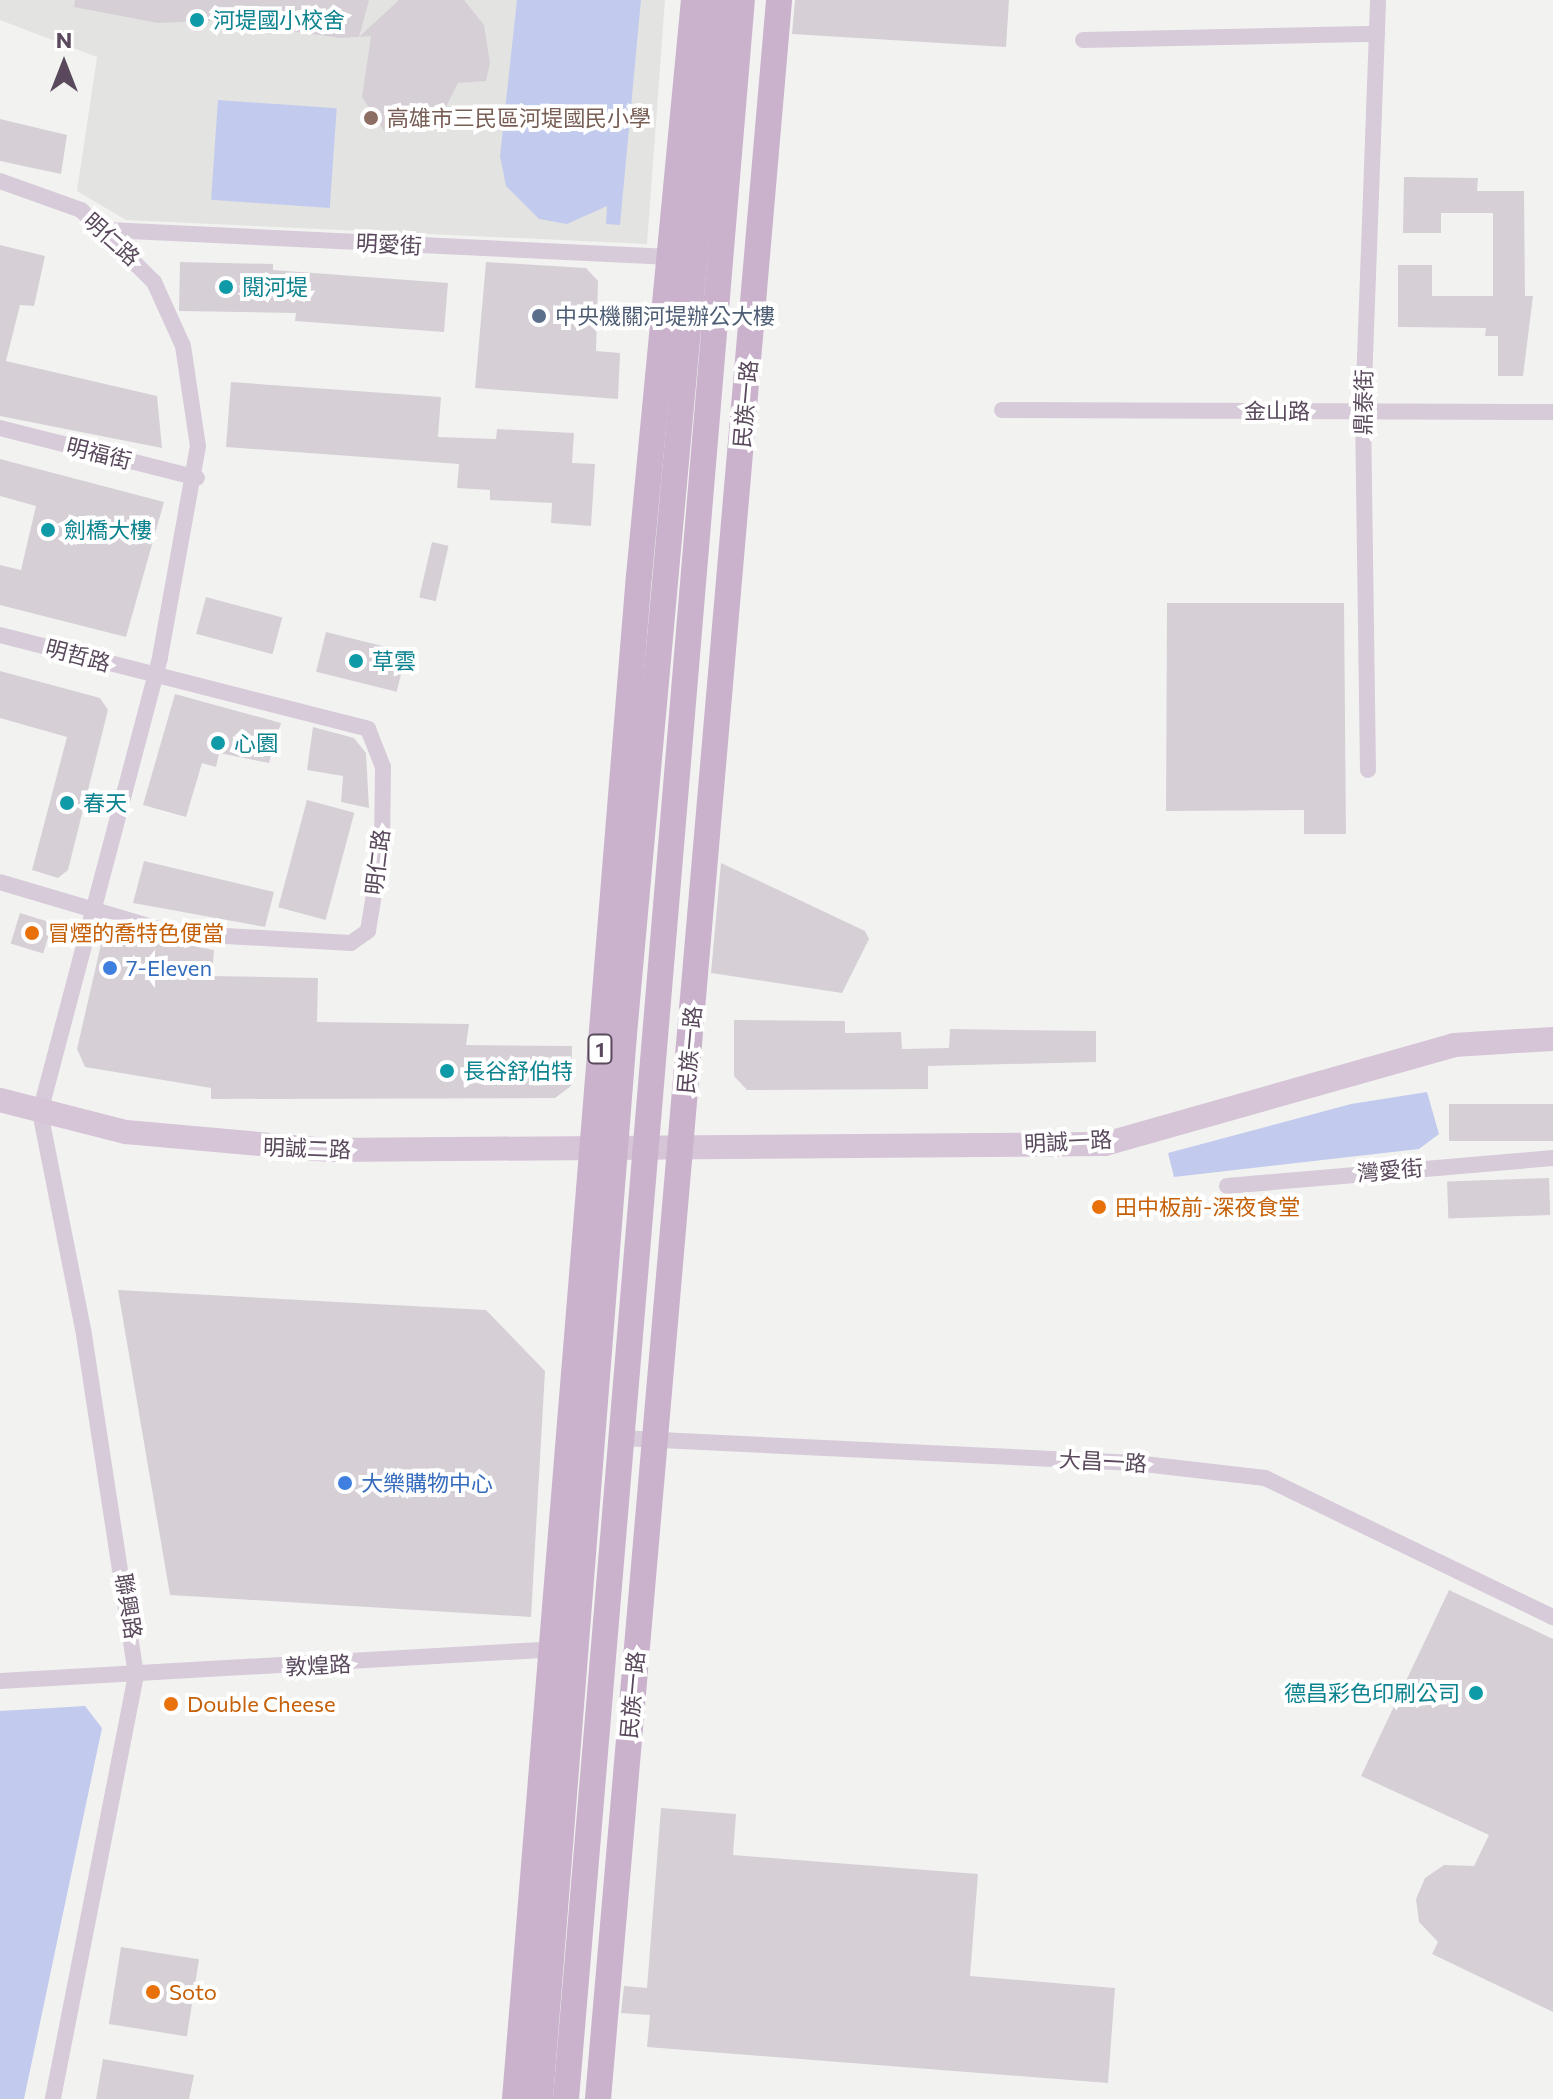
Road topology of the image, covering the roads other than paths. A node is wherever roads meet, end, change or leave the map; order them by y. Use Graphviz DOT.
graph roads {
  1 [pos="694,0"];
  2 [pos="718,0"];
  3 [pos="742,0"];
  4 [pos="779,0"];
  5 [pos="1378,0"];
  6 [pos="1377,34"];
  7 [pos="1083,40"];
  8 [pos="0,181"];
  9 [pos="108,230"];
  10 [pos="670,257"];
  11 [pos="1002,410"];
  12 [pos="1363,412"];
  13 [pos="1553,412"];
  14 [pos="0,428"];
  15 [pos="197,478"];
  16 [pos="0,635"];
  17 [pos="156,675"];
  18 [pos="1368,770"];
  19 [pos="632,821"];
  20 [pos="670,830"];
  21 [pos="707,833"];
  22 [pos="0,882"];
  23 [pos="90,909"];
  24 [pos="1553,1039"];
  25 [pos="0,1100"];
  26 [pos="40,1112"];
  27 [pos="606,1144"];
  28 [pos="647,1144"];
  29 [pos="681,1146"];
  30 [pos="1553,1158"];
  31 [pos="1227,1186"];
  32 [pos="620,1438"];
  33 [pos="654,1440"];
  34 [pos="1553,1617"];
  35 [pos="563,1648"];
  36 [pos="604,1649"];
  37 [pos="636,1649"];
  38 [pos="136,1675"];
  39 [pos="0,1681"];
  40 [pos="53,2099"];
  41 [pos="515,2099"];
  42 [pos="540,2099"];
  43 [pos="566,2099"];
  44 [pos="598,2099"];
  1 -- 10 [label="main road, 1"];
  2 -- 19 [label="main road, 1"];
  3 -- 20 [label="main road, 民族一路"];
  4 -- 21 [label="main road, 民族一路"];
  5 -- 6 [label="street, 鼎泰街"];
  6 -- 7 [label="street"];
  6 -- 12 [label="street, 鼎泰街"];
  8 -- 9 [label="street, 明仁路"];
  9 -- 10 [label="street, 明愛街"];
  9 -- 15 [label="street, 明仁路"];
  10 -- 19 [label="main road, 1"];
  11 -- 12 [label="street, 金山路"];
  12 -- 13 [label="street, 金山路"];
  12 -- 18 [label="street, 鼎泰街"];
  14 -- 15 [label="street, 明福街"];
  15 -- 17 [label="street, 明仁路"];
  16 -- 17 [label="street, 明哲路"];
  17 -- 23 [label="street, 明仁路"];
  17 -- 23 [label="street, 明仁路"];
  19 -- 27 [label="main road, 1"];
  20 -- 21 [label="main road"];
  20 -- 28 [label="main road, 民族一路"];
  21 -- 29 [label="main road, 民族一路"];
  22 -- 23 [label="street"];
  23 -- 26 [label="street, 明仁路"];
  24 -- 29 [label="street, 明誠一路"];
  25 -- 26 [label="street, 明誠二路"];
  26 -- 27 [label="street, 明誠二路"];
  26 -- 38 [label="street, 聯興路"];
  27 -- 28 [label="street, 明誠一路"];
  27 -- 35 [label="main road, 1"];
  28 -- 29 [label="street, 明誠一路"];
  28 -- 32 [label="main road, 民族一路"];
  29 -- 33 [label="main road, 民族一路"];
  30 -- 31 [label="street, 灣愛街"];
  32 -- 33 [label="street, 大昌一路"];
  32 -- 36 [label="main road, 民族一路"];
  33 -- 34 [label="street, 大昌一路"];
  33 -- 37 [label="main road, 民族一路"];
  35 -- 36 [label="street, 敦煌路"];
  35 -- 38 [label="street, 敦煌路"];
  35 -- 41 [label="main road, 1"];
  35 -- 42 [label="main road, 1"];
  36 -- 37 [label="street, 敦煌路"];
  36 -- 43 [label="main road, 民族一路"];
  37 -- 44 [label="main road, 民族一路"];
  38 -- 39 [label="street, 敦煌路"];
  38 -- 40 [label="street, 聯興路"];
}
